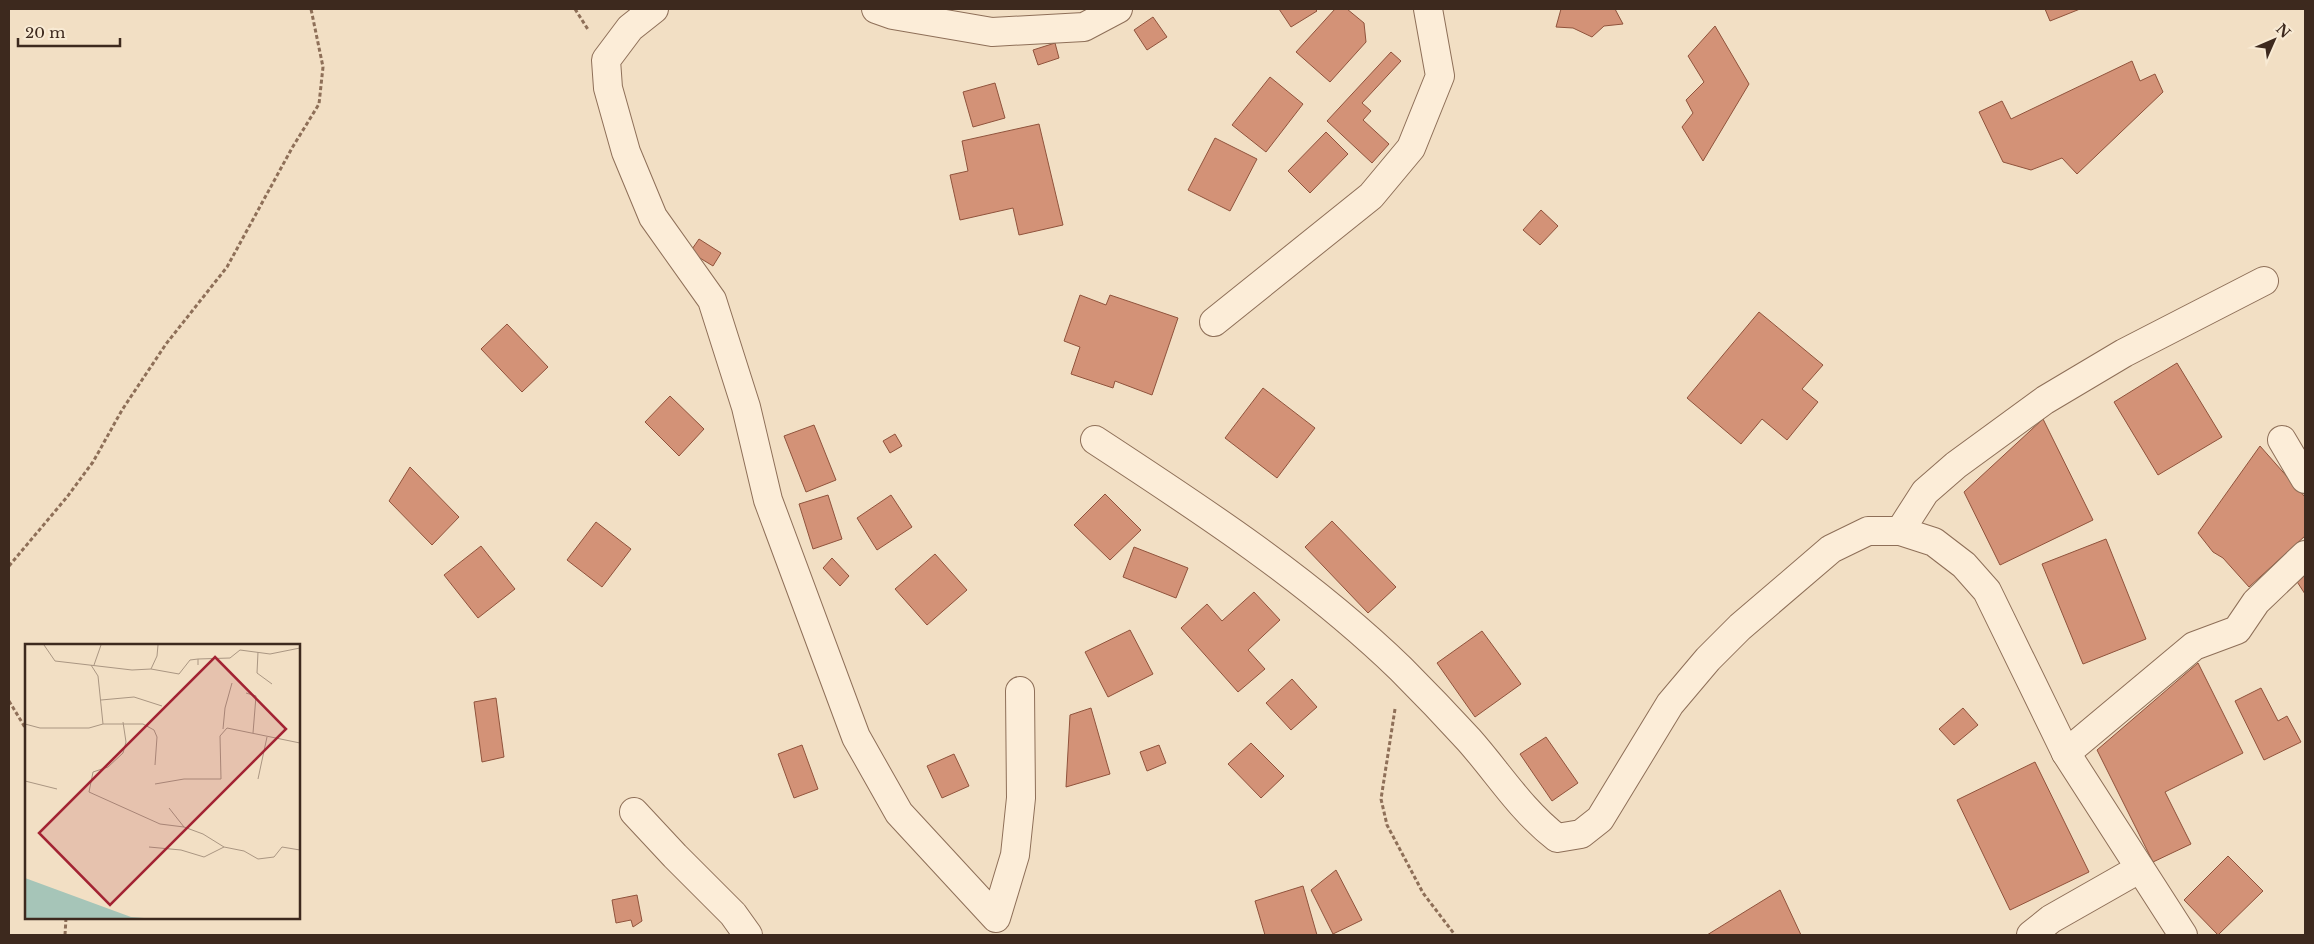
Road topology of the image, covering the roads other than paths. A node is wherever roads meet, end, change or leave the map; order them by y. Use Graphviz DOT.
graph roads {
  1 [pos="654,9"];
  2 [pos="876,9"];
  3 [pos="1118,9"];
  4 [pos="1428,9"];
  5 [pos="2264,281"];
  6 [pos="1214,322"];
  7 [pos="1095,440"];
  8 [pos="2282,440"];
  9 [pos="2305,480"];
  10 [pos="1900,531"];
  11 [pos="2305,554"];
  12 [pos="1020,691"];
  13 [pos="2066,752"];
  14 [pos="634,812"];
  15 [pos="2139,869"];
  16 [pos="1001,927"];
  17 [pos="748,935"];
  18 [pos="2031,935"];
  19 [pos="2183,935"];
  1 -- 16 [label="street"];
  2 -- 3 [label="street"];
  4 -- 6 [label="street"];
  5 -- 10 [label="street"];
  7 -- 10 [label="street"];
  8 -- 9 [label="street"];
  10 -- 13 [label="street"];
  11 -- 13 [label="street"];
  12 -- 16 [label="street"];
  13 -- 15 [label="street"];
  14 -- 17 [label="street"];
  15 -- 18 [label="street"];
  15 -- 19 [label="street"];
}
